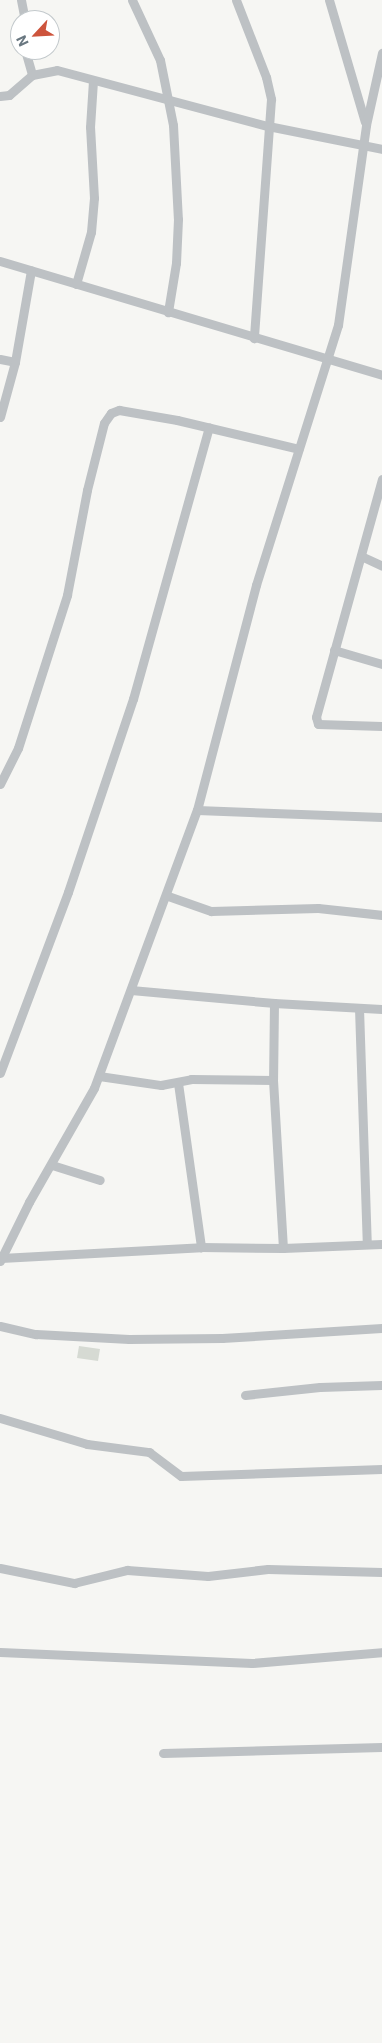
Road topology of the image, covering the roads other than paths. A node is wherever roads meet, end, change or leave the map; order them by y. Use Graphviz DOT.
graph roads {
  1 [pos="132,0"];
  2 [pos="236,0"];
  3 [pos="329,0"];
  4 [pos="382,53"];
  5 [pos="28,60"];
  6 [pos="32,75"];
  7 [pos="93,81"];
  8 [pos="0,96"];
  9 [pos="170,98"];
  10 [pos="366,125"];
  11 [pos="268,126"];
  12 [pos="364,145"];
  13 [pos="382,150"];
  14 [pos="0,260"];
  15 [pos="31,270"];
  16 [pos="76,284"];
  17 [pos="168,312"];
  18 [pos="254,338"];
  19 [pos="0,359"];
  20 [pos="327,360"];
  21 [pos="15,362"];
  22 [pos="382,376"];
  23 [pos="0,417"];
  24 [pos="209,427"];
  25 [pos="299,449"];
  26 [pos="382,478"];
  27 [pos="362,556"];
  28 [pos="382,566"];
  29 [pos="334,650"];
  30 [pos="382,664"];
  31 [pos="382,726"];
  32 [pos="0,784"];
  33 [pos="197,810"];
  34 [pos="382,817"];
  35 [pos="168,896"];
  36 [pos="382,915"];
  37 [pos="131,990"];
  38 [pos="274,1003"];
  39 [pos="359,1008"];
  40 [pos="382,1009"];
  41 [pos="0,1074"];
  42 [pos="99,1076"];
  43 [pos="273,1080"];
  44 [pos="178,1083"];
  45 [pos="52,1166"];
  46 [pos="100,1180"];
  47 [pos="367,1244"];
  48 [pos="382,1244"];
  49 [pos="201,1247"];
  50 [pos="283,1248"];
  51 [pos="1,1260"];
  52 [pos="0,1326"];
  53 [pos="382,1328"];
  54 [pos="382,1386"];
  55 [pos="245,1395"];
  56 [pos="0,1418"];
  57 [pos="382,1469"];
  58 [pos="0,1568"];
  59 [pos="382,1572"];
  60 [pos="0,1652"];
  61 [pos="382,1652"];
  62 [pos="382,1747"];
  63 [pos="163,1753"];
  1 -- 9 [label="street"];
  2 -- 11 [label="street"];
  3 -- 10 [label="street"];
  4 -- 10 [label="street"];
  5 -- 6 [label="street"];
  6 -- 7 [label="street"];
  6 -- 8 [label="street"];
  7 -- 9 [label="street"];
  7 -- 16 [label="street"];
  9 -- 11 [label="street"];
  9 -- 17 [label="street"];
  10 -- 12 [label="street"];
  11 -- 12 [label="street"];
  11 -- 18 [label="street"];
  12 -- 13 [label="street"];
  12 -- 20 [label="street"];
  14 -- 15 [label="street"];
  15 -- 16 [label="street"];
  15 -- 21 [label="street"];
  16 -- 17 [label="street"];
  17 -- 18 [label="street"];
  18 -- 20 [label="street"];
  19 -- 21 [label="street"];
  20 -- 22 [label="street"];
  20 -- 25 [label="street"];
  21 -- 23 [label="street"];
  24 -- 25 [label="street"];
  24 -- 32 [label="street"];
  24 -- 41 [label="street"];
  25 -- 33 [label="street"];
  26 -- 27 [label="street"];
  27 -- 28 [label="street"];
  27 -- 29 [label="street"];
  29 -- 30 [label="street"];
  29 -- 31 [label="street"];
  33 -- 34 [label="street"];
  33 -- 35 [label="street"];
  35 -- 36 [label="street"];
  35 -- 37 [label="street"];
  37 -- 38 [label="street"];
  37 -- 42 [label="street"];
  38 -- 39 [label="street"];
  38 -- 43 [label="street"];
  39 -- 40 [label="street"];
  39 -- 47 [label="street"];
  42 -- 44 [label="street"];
  42 -- 45 [label="street"];
  43 -- 44 [label="street"];
  43 -- 50 [label="street"];
  44 -- 49 [label="street"];
  45 -- 46 [label="street"];
  45 -- 51 [label="street"];
  47 -- 48 [label="street"];
  47 -- 50 [label="street"];
  49 -- 50 [label="street"];
  49 -- 51 [label="street"];
  52 -- 53 [label="street"];
  54 -- 55 [label="street"];
  56 -- 57 [label="street"];
  58 -- 59 [label="street"];
  60 -- 61 [label="street"];
  62 -- 63 [label="street"];
}
